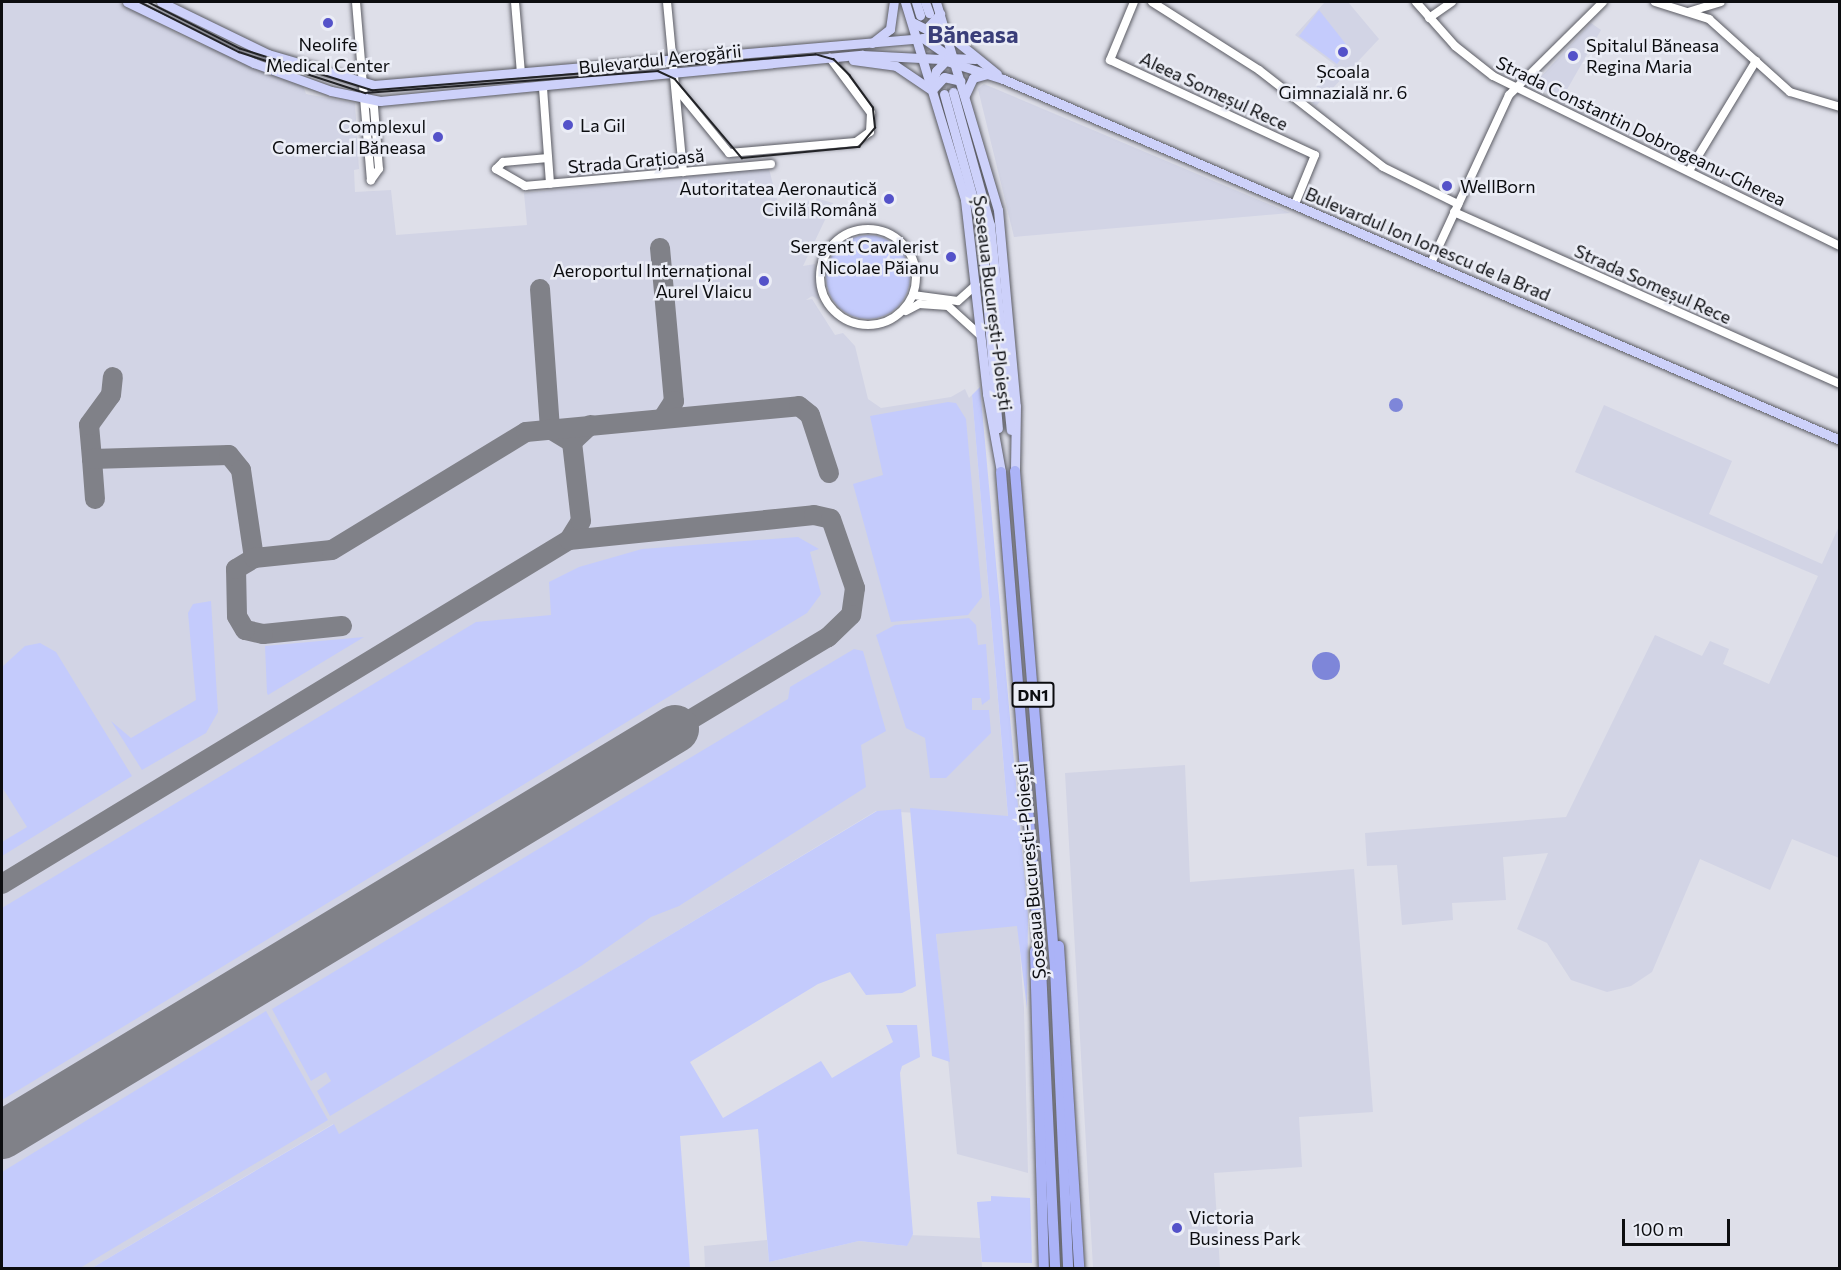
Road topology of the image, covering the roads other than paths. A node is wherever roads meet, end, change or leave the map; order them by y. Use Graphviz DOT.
graph roads {
  1 [pos="127,2"];
  2 [pos="161,2"];
  3 [pos="356,2"];
  4 [pos="514,2"];
  5 [pos="667,2"];
  6 [pos="894,2"];
  7 [pos="905,2"];
  8 [pos="916,2"];
  9 [pos="926,2"];
  10 [pos="936,2"];
  11 [pos="1134,2"];
  12 [pos="1152,2"];
  13 [pos="1416,2"];
  14 [pos="1452,2"];
  15 [pos="1603,2"];
  16 [pos="1655,2"];
  17 [pos="1720,2"];
  18 [pos="1688,12"];
  19 [pos="939,14"];
  20 [pos="1430,18"];
  21 [pos="912,22"];
  22 [pos="948,39"];
  23 [pos="870,44"];
  24 [pos="922,44"];
  25 [pos="830,58"];
  26 [pos="949,59"];
  27 [pos="673,60"];
  28 [pos="1756,61"];
  29 [pos="982,62"];
  30 [pos="521,74"];
  31 [pos="674,74"];
  32 [pos="989,74"];
  33 [pos="1004,79"];
  34 [pos="961,81"];
  35 [pos="364,84"];
  36 [pos="1515,87"];
  37 [pos="543,88"];
  38 [pos="676,88"];
  39 [pos="932,91"];
  40 [pos="966,95"];
  41 [pos="366,99"];
  42 [pos="1839,107"];
  43 [pos="744,152"];
  44 [pos="548,158"];
  45 [pos="771,164"];
  46 [pos="724,168"];
  47 [pos="1689,171"];
  48 [pos="683,172"];
  49 [pos="550,184"];
  50 [pos="1295,204"];
  51 [pos="1456,208"];
  52 [pos="1839,246"];
  53 [pos="1431,263"];
  54 [pos="976,284"];
  55 [pos="915,302"];
  56 [pos="951,304"];
  57 [pos="897,317"];
  58 [pos="981,337"];
  59 [pos="1839,384"];
  60 [pos="1839,440"];
  61 [pos="1015,471"];
  62 [pos="1001,472"];
  63 [pos="1052,919"];
  64 [pos="1037,921"];
  65 [pos="1044,1269"];
  66 [pos="1054,1269"];
  67 [pos="1068,1269"];
  68 [pos="1079,1269"];
  1 -- 41 [label="main road"];
  2 -- 35 [label="main road"];
  3 -- 35 [label="street"];
  4 -- 30 [label="street"];
  5 -- 27 [label="street"];
  6 -- 23 [label="main road"];
  7 -- 21 [label="main road"];
  8 -- 9 [label="main road"];
  10 -- 19 [label="main road"];
  11 -- 50 [label="street, Aleea Someșul Rece"];
  12 -- 51 [label="street, Strada Someșul Rece"];
  13 -- 20 [label="street, Strada Constantin Dobrogeanu-Gherea"];
  14 -- 20 [label="street"];
  15 -- 36 [label="street"];
  16 -- 18 [label="street"];
  17 -- 18 [label="street"];
  18 -- 28 [label="street"];
  19 -- 21 [label="main road"];
  19 -- 22 [label="main road"];
  19 -- 24 [label="main road"];
  20 -- 36 [label="street, Strada Constantin Dobrogeanu-Gherea"];
  21 -- 24 [label="main road"];
  22 -- 24 [label="main road, Bulevardul Aerogării"];
  22 -- 26 [label="main road"];
  22 -- 29 [label="main road, Bulevardul Ion Ionescu de la Brad"];
  23 -- 24 [label="main road, Bulevardul Aerogării"];
  23 -- 27 [label="main road, Bulevardul Aerogării"];
  24 -- 25 [label="main road, Bulevardul Aerogării"];
  24 -- 26 [label="main road, Bulevardul Aerogării"];
  24 -- 26 [label="main road"];
  24 -- 39 [label="main road, Șoseaua București-Ploiești"];
  25 -- 31 [label="main road, Bulevardul Aerogării"];
  25 -- 39 [label="main road"];
  25 -- 43 [label="street, Strada Grațioasă"];
  26 -- 29 [label="main road"];
  26 -- 32 [label="main road, Bulevardul Ion Ionescu de la Brad"];
  26 -- 34 [label="main road"];
  26 -- 39 [label="main road"];
  27 -- 30 [label="main road, Bulevardul Aerogării"];
  27 -- 31 [label="street"];
  28 -- 42 [label="street"];
  28 -- 47 [label="street"];
  29 -- 33 [label="main road, Bulevardul Ion Ionescu de la Brad"];
  30 -- 35 [label="main road, Bulevardul Aerogării"];
  31 -- 37 [label="main road, Bulevardul Aerogării"];
  31 -- 38 [label="street"];
  32 -- 33 [label="main road, Bulevardul Ion Ionescu de la Brad"];
  32 -- 40 [label="main road"];
  33 -- 50 [label="main road, Bulevardul Ion Ionescu de la Brad"];
  34 -- 39 [label="main road"];
  34 -- 40 [label="main road, Șoseaua București-Ploiești"];
  35 -- 41 [label="street"];
  36 -- 47 [label="street, Strada Constantin Dobrogeanu-Gherea"];
  36 -- 51 [label="street"];
  37 -- 41 [label="main road, Bulevardul Aerogării"];
  37 -- 44 [label="street, Strada Grațioasă"];
  38 -- 43 [label="street, Strada Grațioasă"];
  38 -- 48 [label="street"];
  39 -- 54 [label="main road, Șoseaua București-Ploiești"];
  40 -- 61 [label="main road, Șoseaua București-Ploiești"];
  41 -- 41 [label="street"];
  43 -- 46 [label="street, Strada Grațioasă"];
  44 -- 49 [label="street, Strada Grațioasă"];
  44 -- 49 [label="street, Strada Grațioasă"];
  45 -- 46 [label="street, Strada Grațioasă"];
  46 -- 48 [label="street, Strada Grațioasă"];
  47 -- 52 [label="street, Strada Constantin Dobrogeanu-Gherea"];
  48 -- 49 [label="street, Strada Grațioasă"];
  50 -- 53 [label="main road, Bulevardul Ion Ionescu de la Brad"];
  51 -- 53 [label="street"];
  51 -- 59 [label="street, Strada Someșul Rece"];
  53 -- 60 [label="main road, Bulevardul Ion Ionescu de la Brad"];
  54 -- 56 [label="street"];
  54 -- 58 [label="main road, Șoseaua București-Ploiești"];
  55 -- 56 [label="street"];
  55 -- 56 [label="street"];
  55 -- 57 [label="street"];
  55 -- 57 [label="street"];
  55 -- 57 [label="street"];
  56 -- 58 [label="street"];
  58 -- 62 [label="main road, Șoseaua București-Ploiești"];
  61 -- 62 [label="main road, Șoseaua București-Ploiești / DN1"];
  61 -- 63 [label="highway, Șoseaua București-Ploiești / DN1"];
  62 -- 64 [label="highway, Șoseaua București-Ploiești / DN1"];
  63 -- 67 [label="highway, Șoseaua București-Ploiești / DN1"];
  63 -- 68 [label="highway, DN1"];
  64 -- 65 [label="highway, DN1"];
  64 -- 66 [label="highway, Șoseaua București-Ploiești / DN1"];
}
